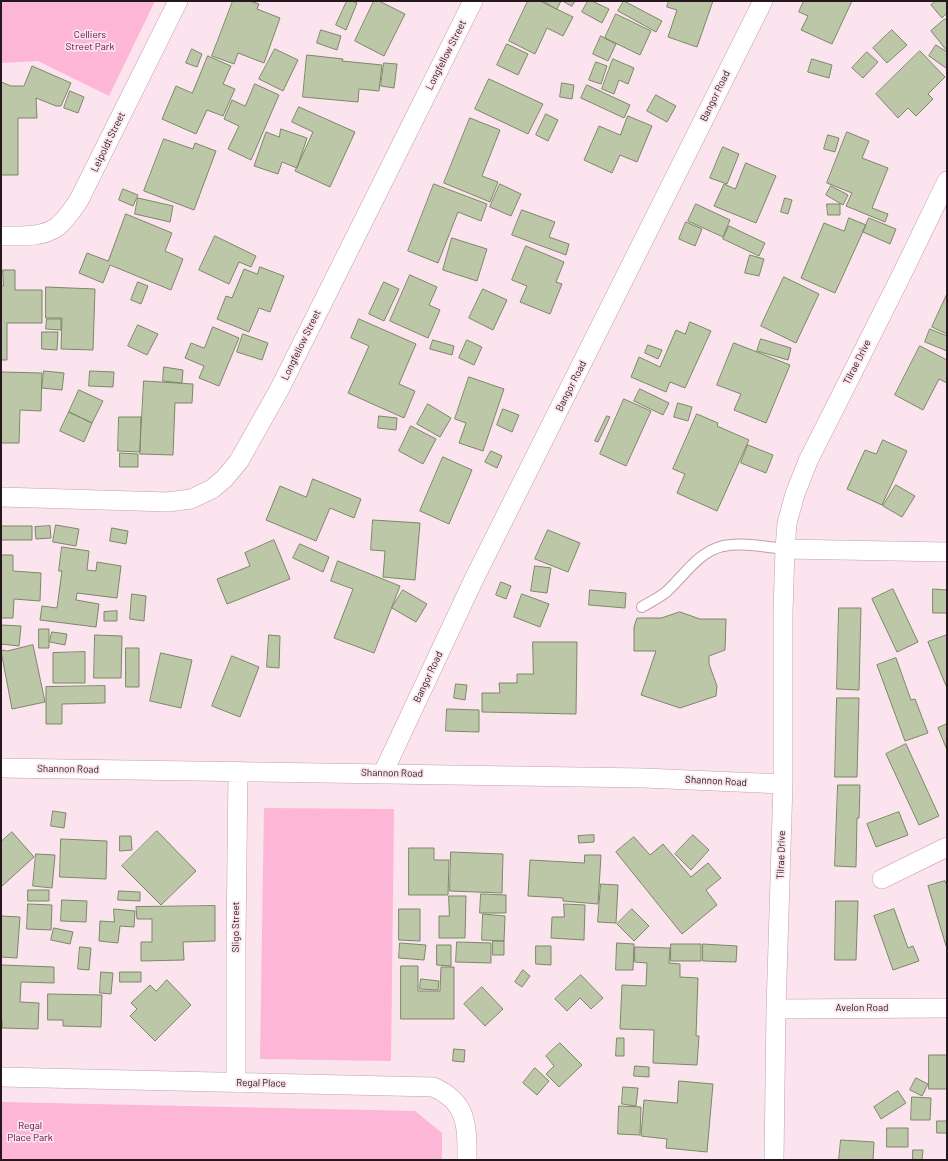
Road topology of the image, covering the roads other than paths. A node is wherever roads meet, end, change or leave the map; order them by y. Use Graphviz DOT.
graph roads {
  1 [pos="178,1"];
  2 [pos="473,1"];
  3 [pos="763,1"];
  4 [pos="947,181"];
  5 [pos="1,236"];
  6 [pos="1,497"];
  7 [pos="785,549"];
  8 [pos="947,552"];
  9 [pos="642,607"];
  10 [pos="1,768"];
  11 [pos="238,771"];
  12 [pos="383,773"];
  13 [pos="783,784"];
  14 [pos="947,847"];
  15 [pos="882,879"];
  16 [pos="947,1008"];
  17 [pos="776,1009"];
  18 [pos="1,1078"];
  19 [pos="236,1083"];
  20 [pos="467,1160"];
  21 [pos="774,1160"];
  1 -- 5 [label="street, Leipoldt Street"];
  2 -- 6 [label="street, Longfellow Street"];
  3 -- 12 [label="street, Bangor Road"];
  4 -- 7 [label="street, Tilrae Drive"];
  7 -- 8 [label="street"];
  7 -- 9 [label="lane"];
  7 -- 13 [label="street, Tilrae Drive"];
  10 -- 11 [label="street, Shannon Road"];
  11 -- 12 [label="street, Shannon Road"];
  11 -- 19 [label="street, Sligo Street"];
  12 -- 13 [label="street, Shannon Road"];
  13 -- 17 [label="street, Tilrae Drive"];
  14 -- 15 [label="street"];
  16 -- 17 [label="street, Avelon Road"];
  17 -- 21 [label="street, Tilrae Drive"];
  18 -- 19 [label="street, Regal Place"];
  19 -- 20 [label="street, Regal Place"];
}
